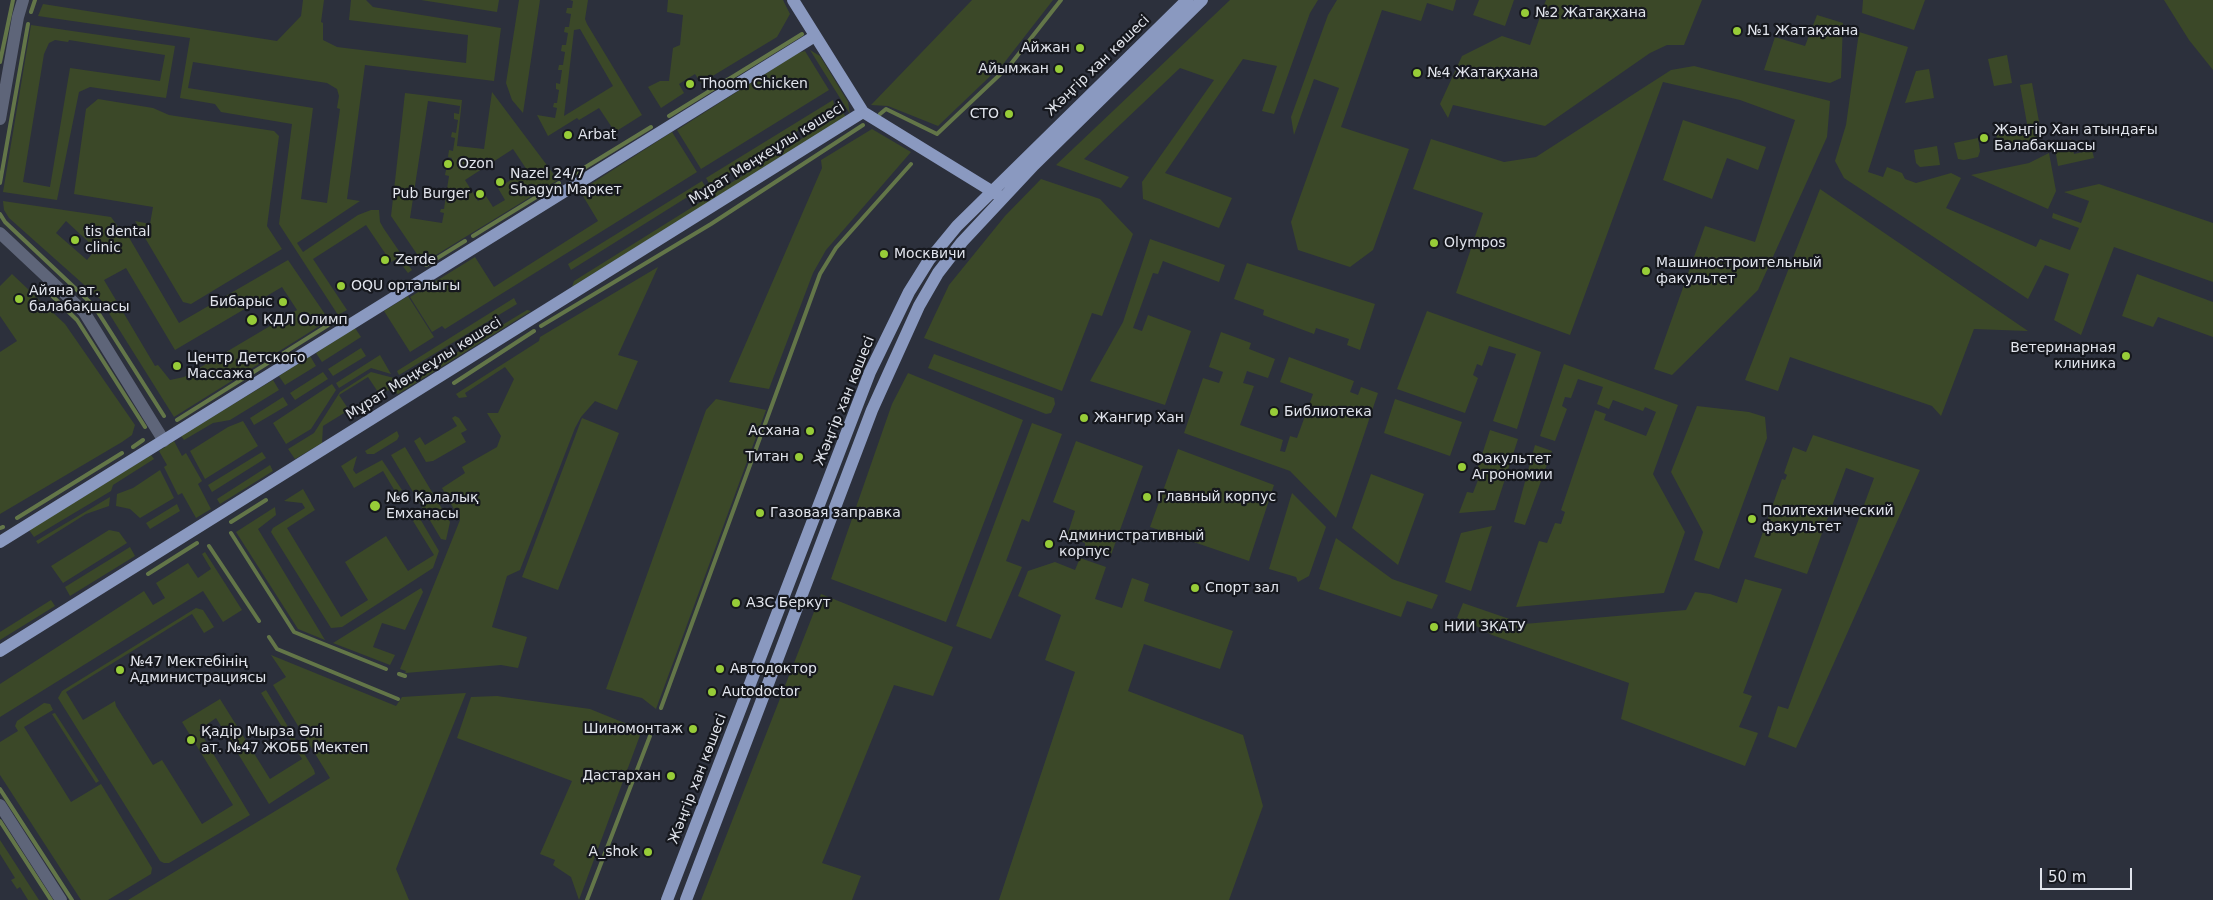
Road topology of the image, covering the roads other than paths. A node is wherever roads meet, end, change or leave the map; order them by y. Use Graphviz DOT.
graph roads {
  1 [pos="23,0"];
  2 [pos="793,0"];
  3 [pos="1187,0"];
  4 [pos="1202,0"];
  5 [pos="815,36"];
  6 [pos="863,112"];
  7 [pos="0,119"];
  8 [pos="997,194"];
  9 [pos="0,233"];
  10 [pos="164,441"];
  11 [pos="0,542"];
  12 [pos="0,651"];
  13 [pos="0,805"];
  14 [pos="61,900"];
  15 [pos="667,900"];
  16 [pos="686,900"];
  1 -- 7 [label="street"];
  2 -- 5 [label="main road"];
  3 -- 8 [label="main road, Жәңгір хан көшесі"];
  4 -- 8 [label="main road, Жәңгір хан көшесі"];
  5 -- 6 [label="main road"];
  5 -- 10 [label="main road"];
  6 -- 8 [label="main road"];
  6 -- 12 [label="main road, Мұрат Мөңкеұлы көшесі"];
  8 -- 15 [label="main road, Жәңгір хан көшесі"];
  8 -- 16 [label="main road, Жәңгір хан көшесі"];
  9 -- 10 [label="street"];
  10 -- 11 [label="main road"];
  13 -- 14 [label="street"];
}
